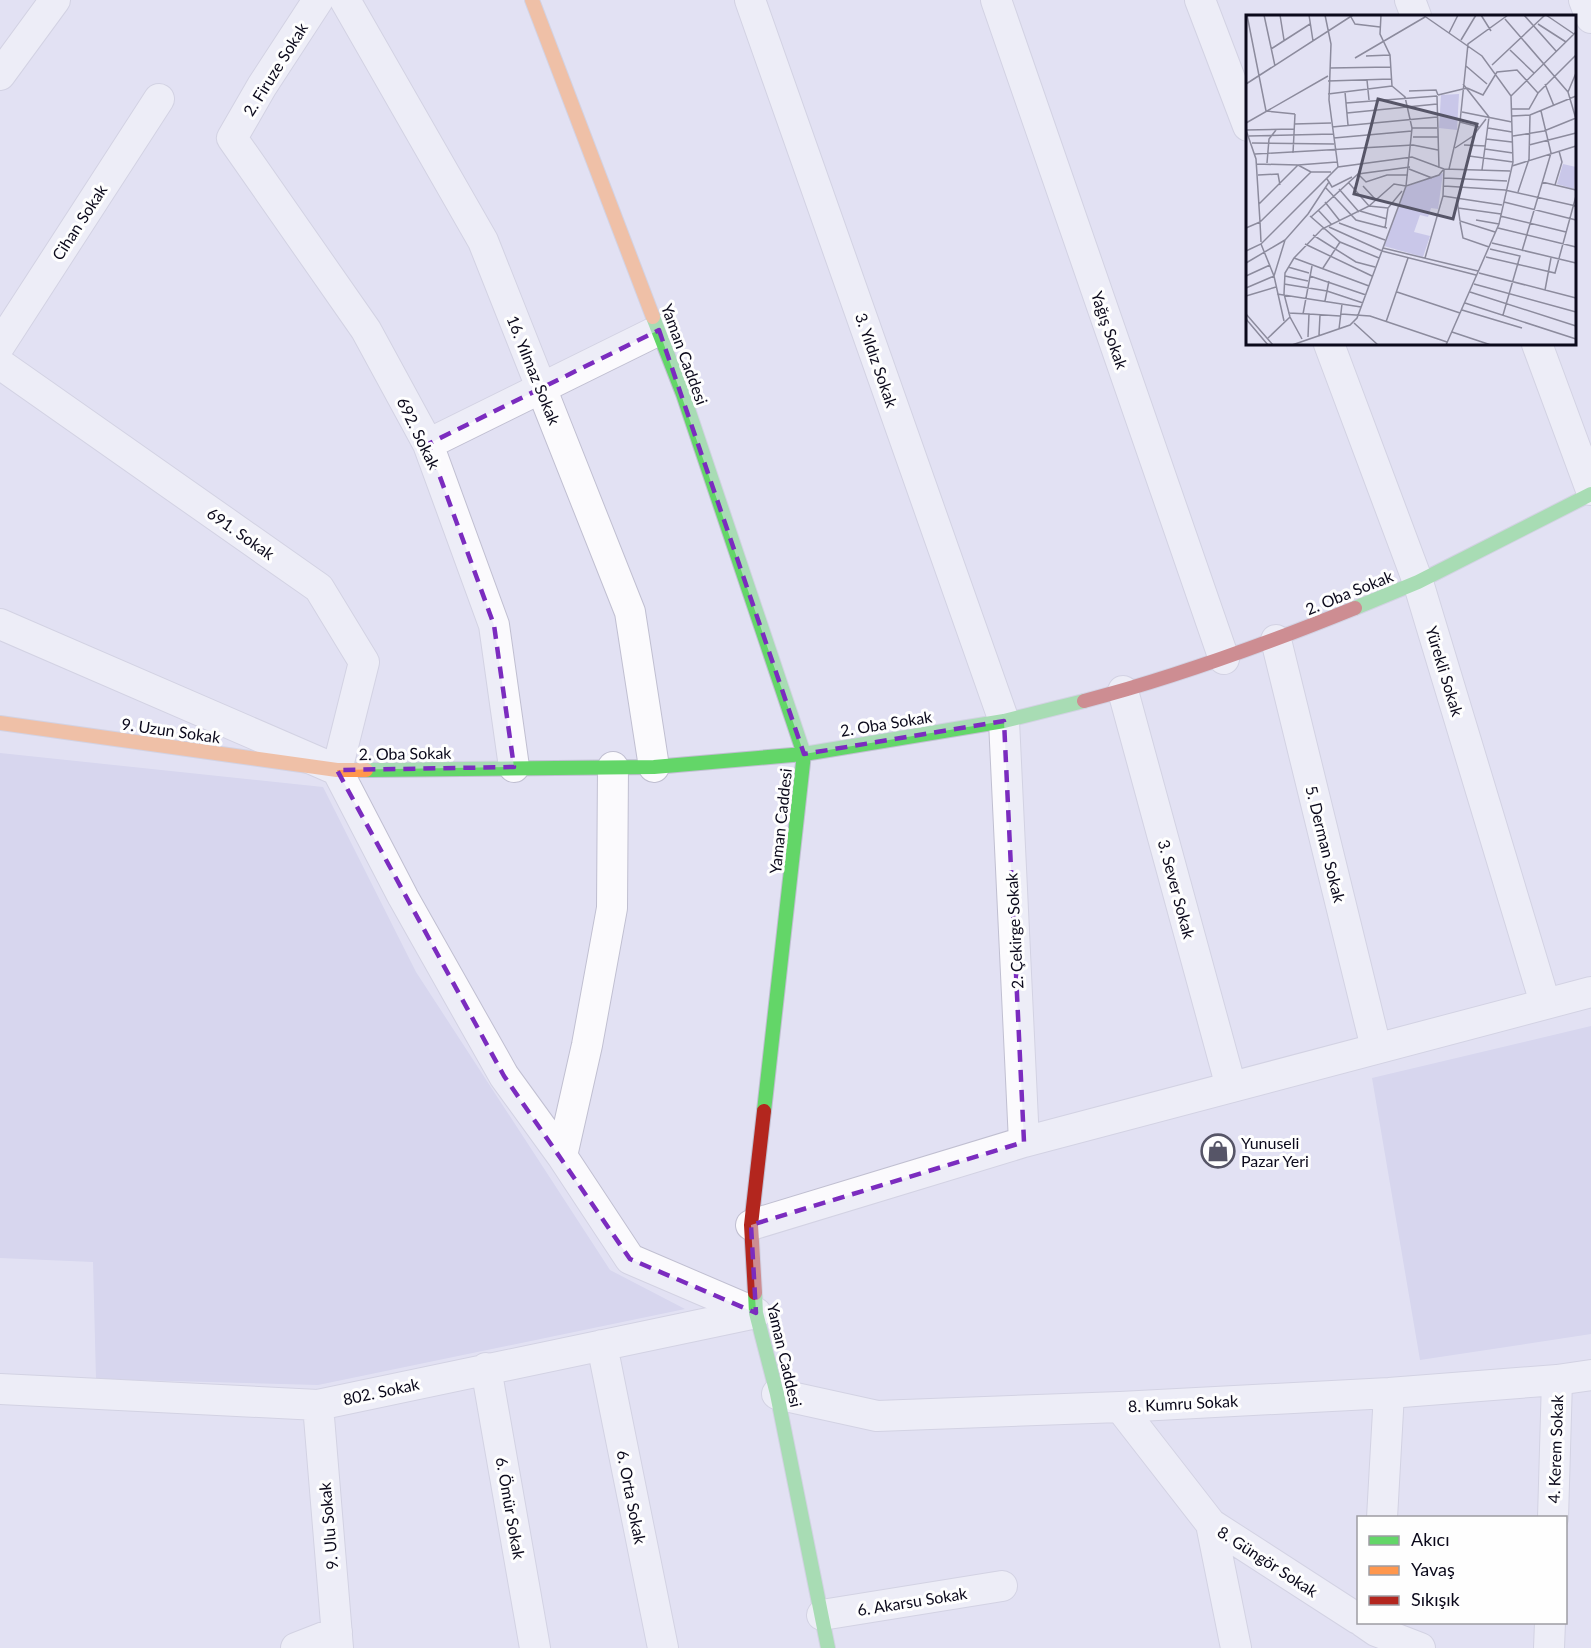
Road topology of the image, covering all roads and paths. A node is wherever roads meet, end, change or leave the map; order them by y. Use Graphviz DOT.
graph roads {
  1 [pos="55,0"];
  2 [pos="318,0"];
  3 [pos="345,0"];
  4 [pos="532,0"];
  5 [pos="750,0"];
  6 [pos="996,0"];
  7 [pos="1200,0"];
  8 [pos="1410,0"];
  9 [pos="1584,0"];
  10 [pos="1416,15"];
  11 [pos="1591,18"];
  12 [pos="0,75"];
  13 [pos="159,99"];
  14 [pos="1246,121"];
  15 [pos="232,138"];
  16 [pos="658,330"];
  17 [pos="0,345"];
  18 [pos="1329,345"];
  19 [pos="1537,345"];
  20 [pos="0,364"];
  21 [pos="542,389"];
  22 [pos="428,444"];
  23 [pos="1591,492"];
  24 [pos="1418,582"];
  25 [pos="0,624"];
  26 [pos="1276,640"];
  27 [pos="1224,659"];
  28 [pos="1123,691"];
  29 [pos="1004,721"];
  30 [pos="0,723"];
  31 [pos="804,754"];
  32 [pos="514,767"];
  33 [pos="613,767"];
  34 [pos="654,767"];
  35 [pos="337,770"];
  36 [pos="1591,992"];
  37 [pos="1545,1003"];
  38 [pos="1376,1048"];
  39 [pos="1231,1087"];
  40 [pos="1024,1142"];
  41 [pos="562,1156"];
  42 [pos="751,1225"];
  43 [pos="756,1314"];
  44 [pos="602,1345"];
  45 [pos="486,1368"];
  46 [pos="1591,1375"];
  47 [pos="1557,1380"];
  48 [pos="0,1389"];
  49 [pos="1389,1393"];
  50 [pos="777,1394"];
  51 [pos="318,1405"];
  52 [pos="1120,1407"];
  53 [pos="1382,1516"];
  54 [pos="1553,1516"];
  55 [pos="1211,1524"];
  56 [pos="1002,1586"];
  57 [pos="822,1615"];
  58 [pos="1357,1616"];
  59 [pos="1369,1624"];
  60 [pos="1550,1624"];
  61 [pos="337,1640"];
  62 [pos="1412,1646"];
  63 [pos="296,1648"];
  64 [pos="535,1648"];
  65 [pos="663,1648"];
  66 [pos="828,1648"];
  67 [pos="1236,1648"];
  68 [pos="1549,1648"];
  1 -- 12 [label="street"];
  2 -- 15 [label="street, 2. Firuze Sokak"];
  3 -- 21 [label="street, 16. Yılmaz Sokak"];
  4 -- 16 [label="main road, Yaman Caddesi"];
  5 -- 29 [label="street, 3. Yıldız Sokak"];
  6 -- 27 [label="street, Yağış Sokak"];
  7 -- 14 [label="street"];
  8 -- 10 [label="street"];
  9 -- 11 [label="street"];
  13 -- 17 [label="street, Cihan Sokak"];
  15 -- 22 [label="street, 692. Sokak"];
  16 -- 21 [label="street"];
  16 -- 31 [label="main road, Yaman Caddesi"];
  18 -- 24 [label="street, Yürekli Sokak"];
  19 -- 23 [label="street"];
  20 -- 35 [label="street, 691. Sokak"];
  21 -- 22 [label="street"];
  21 -- 34 [label="street, 16. Yılmaz Sokak"];
  22 -- 32 [label="street, 692. Sokak"];
  23 -- 24 [label="main road, 2. Oba Sokak"];
  24 -- 26 [label="main road, 2. Oba Sokak"];
  24 -- 37 [label="street, Yürekli Sokak"];
  25 -- 35 [label="street"];
  26 -- 27 [label="main road, 2. Oba Sokak"];
  26 -- 38 [label="street, 5. Derman Sokak"];
  27 -- 28 [label="main road, 2. Oba Sokak"];
  28 -- 29 [label="main road, 2. Oba Sokak"];
  28 -- 39 [label="street, 3. Sever Sokak"];
  29 -- 31 [label="main road, 2. Oba Sokak"];
  29 -- 40 [label="street, 2. Çekirge Sokak"];
  30 -- 35 [label="main road, 9. Uzun Sokak"];
  31 -- 34 [label="main road, 2. Oba Sokak"];
  31 -- 42 [label="main road, Yaman Caddesi"];
  32 -- 33 [label="main road, 2. Oba Sokak"];
  32 -- 35 [label="main road, 2. Oba Sokak"];
  33 -- 34 [label="main road, 2. Oba Sokak"];
  33 -- 41 [label="street"];
  35 -- 41 [label="street"];
  36 -- 37 [label="street"];
  37 -- 38 [label="street"];
  38 -- 39 [label="street"];
  39 -- 40 [label="street"];
  40 -- 42 [label="street"];
  41 -- 43 [label="street"];
  42 -- 43 [label="main road, Yaman Caddesi"];
  43 -- 44 [label="street, 802. Sokak"];
  43 -- 50 [label="main road, Yaman Caddesi"];
  44 -- 45 [label="street, 802. Sokak"];
  44 -- 65 [label="street, 6. Orta Sokak"];
  45 -- 51 [label="street, 802. Sokak"];
  45 -- 64 [label="street, 6. Ömür Sokak"];
  46 -- 47 [label="street, 8. Kumru Sokak"];
  47 -- 49 [label="street, 8. Kumru Sokak"];
  47 -- 54 [label="street, 4. Kerem Sokak"];
  48 -- 51 [label="street, 802. Sokak"];
  49 -- 52 [label="street, 8. Kumru Sokak"];
  49 -- 53 [label="street"];
  50 -- 52 [label="street, 8. Kumru Sokak"];
  50 -- 57 [label="main road, Yaman Caddesi"];
  51 -- 61 [label="street, 9. Ulu Sokak"];
  52 -- 55 [label="street, 8. Güngör Sokak"];
  55 -- 58 [label="street, 8. Güngör Sokak"];
  55 -- 67 [label="street"];
  56 -- 57 [label="street, 6. Akarsu Sokak"];
  57 -- 66 [label="main road, Yaman Caddesi"];
  59 -- 62 [label="street, 8. Güngör Sokak"];
  60 -- 68 [label="street"];
  61 -- 63 [label="street"];
}
